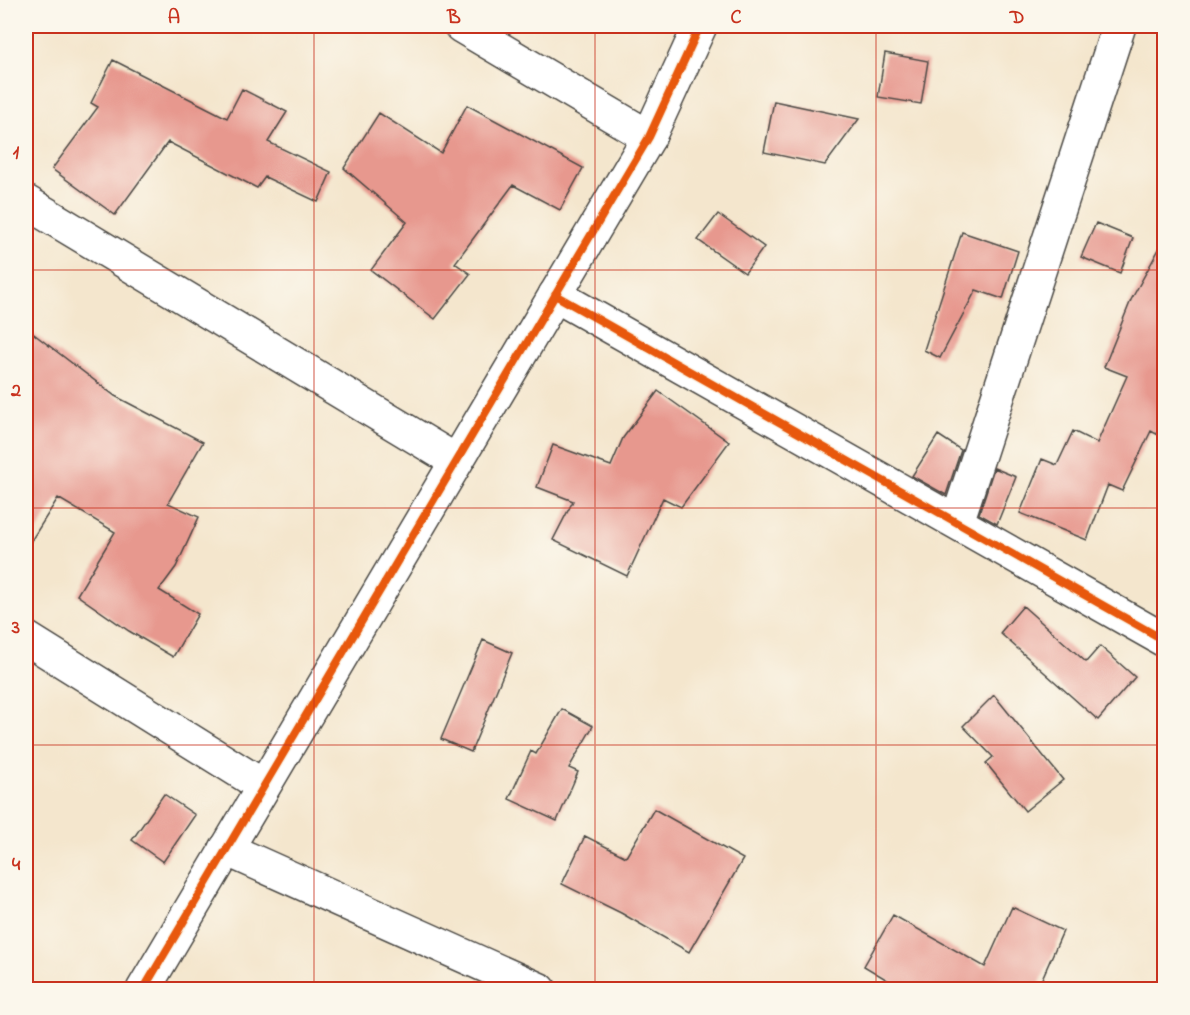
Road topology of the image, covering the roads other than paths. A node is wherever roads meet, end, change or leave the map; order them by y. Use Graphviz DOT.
graph roads {
  1 [pos="461,26"];
  2 [pos="700,26"];
  3 [pos="1119,26"];
  4 [pos="649,137"];
  5 [pos="26,202"];
  6 [pos="555,296"];
  7 [pos="456,461"];
  8 [pos="957,522"];
  9 [pos="26,638"];
  10 [pos="1164,640"];
  11 [pos="263,786"];
  12 [pos="226,849"];
  13 [pos="143,990"];
  14 [pos="540,990"];
  1 -- 4 [label="street"];
  2 -- 4 [label="street"];
  3 -- 8 [label="street"];
  4 -- 6 [label="street"];
  5 -- 7 [label="street"];
  6 -- 7 [label="street"];
  6 -- 8 [label="street"];
  7 -- 11 [label="street"];
  8 -- 10 [label="street"];
  9 -- 11 [label="street"];
  11 -- 12 [label="street"];
  12 -- 13 [label="street"];
  12 -- 14 [label="street"];
}
